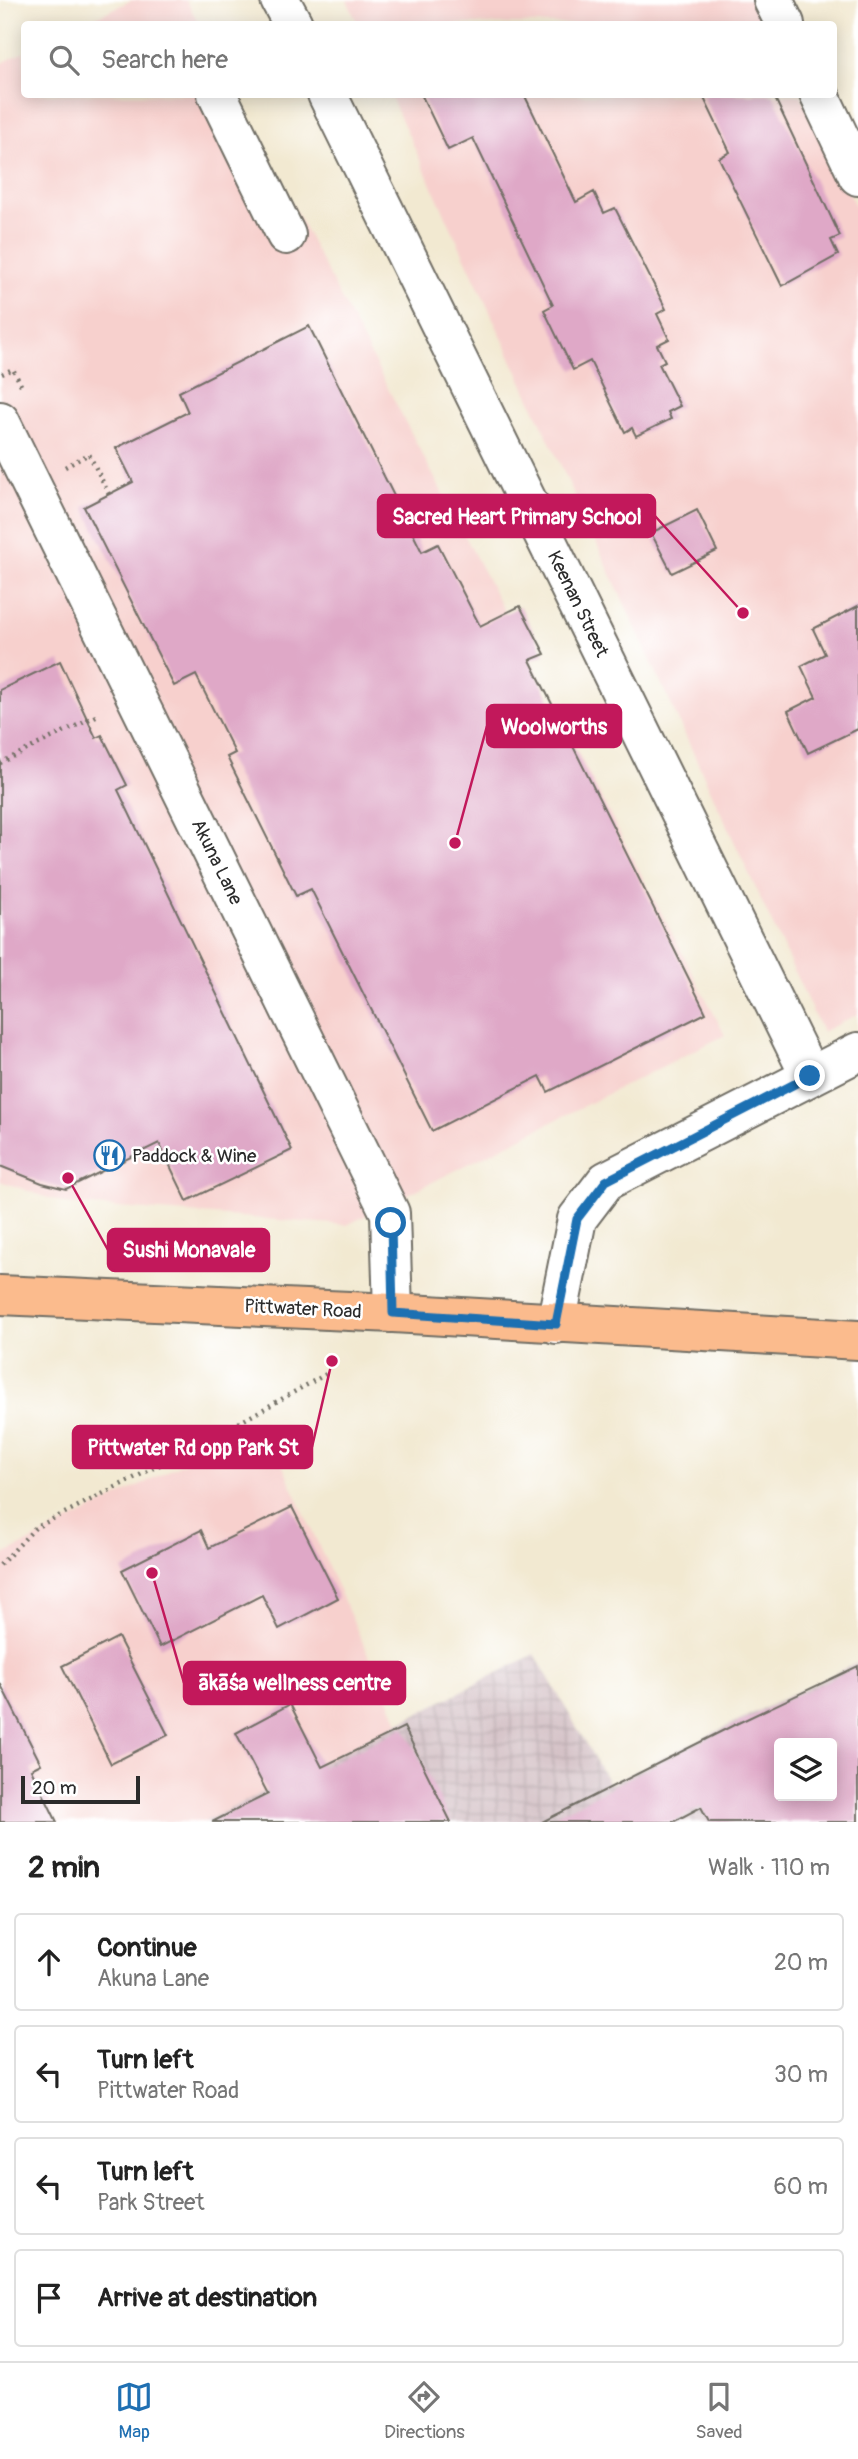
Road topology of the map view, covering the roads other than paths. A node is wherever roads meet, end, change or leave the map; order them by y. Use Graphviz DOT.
graph roads {
  1 [pos="281,0"];
  2 [pos="773,0"];
  3 [pos="292,21"];
  4 [pos="784,21"];
  5 [pos="219,98"];
  6 [pos="329,98"];
  7 [pos="821,98"];
  8 [pos="858,176"];
  9 [pos="286,235"];
  10 [pos="0,421"];
  11 [pos="858,1052"];
  12 [pos="810,1076"];
  13 [pos="0,1295"];
  14 [pos="393,1313"];
  15 [pos="556,1324"];
  16 [pos="858,1340"];
  1 -- 3 [label="street"];
  2 -- 4 [label="street"];
  5 -- 9 [label="street"];
  6 -- 12 [label="street, Keenan Street"];
  7 -- 8 [label="street"];
  10 -- 14 [label="street, Akuna Lane"];
  11 -- 12 [label="street"];
  12 -- 15 [label="street"];
  13 -- 14 [label="main road, Pittwater Road"];
  14 -- 15 [label="main road, Pittwater Road"];
  15 -- 16 [label="main road, Pittwater Road"];
}
